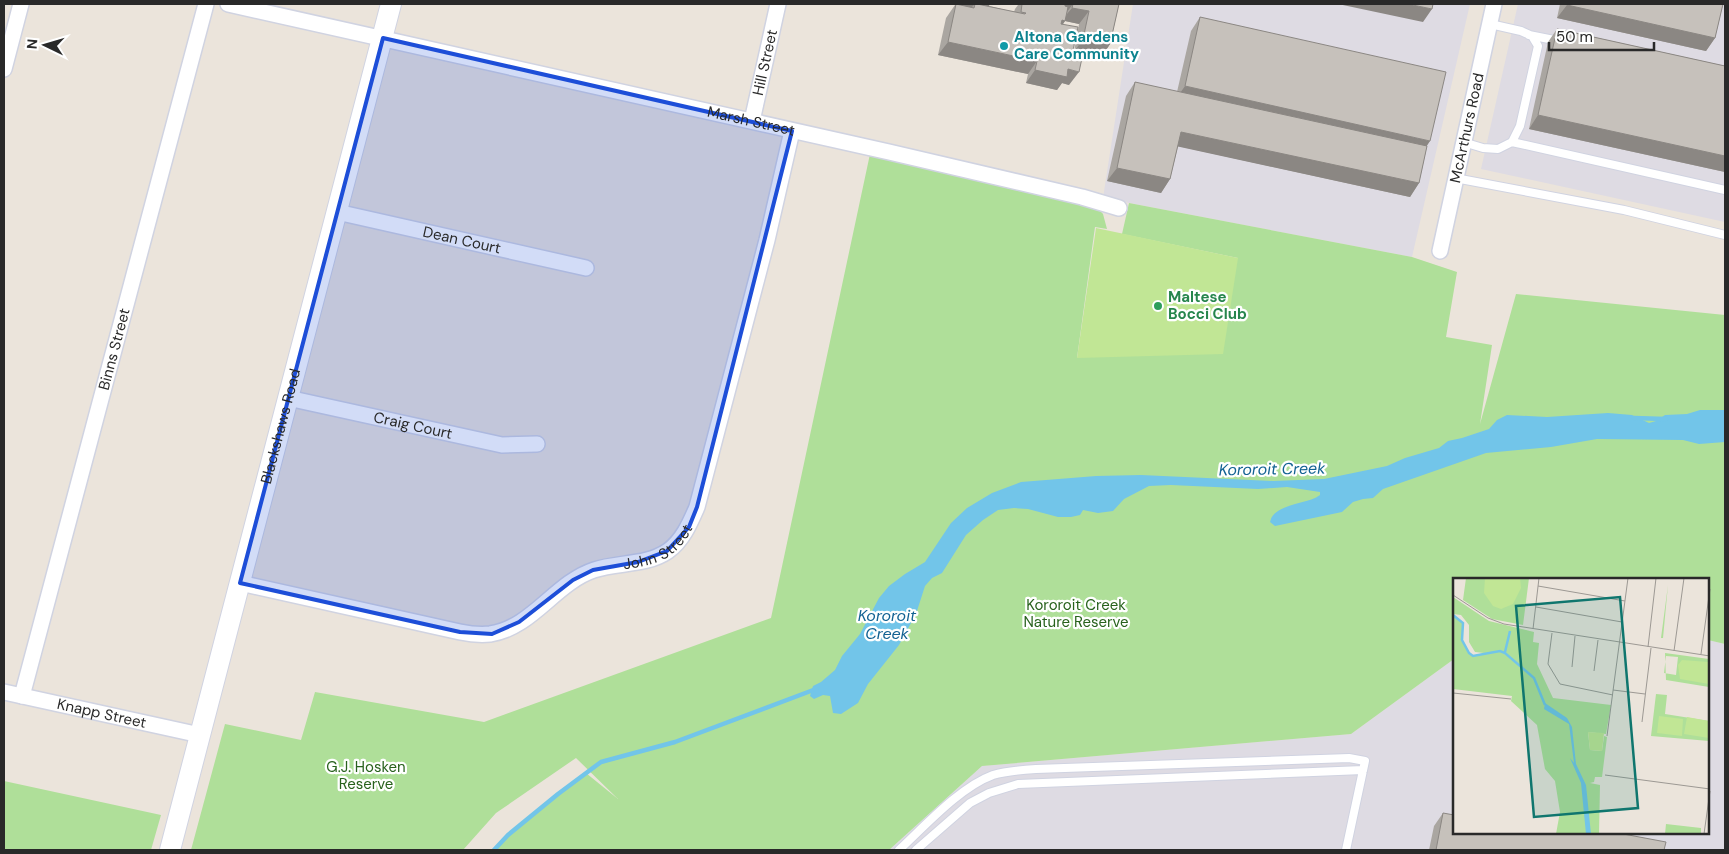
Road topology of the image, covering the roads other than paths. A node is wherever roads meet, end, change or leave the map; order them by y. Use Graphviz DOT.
graph roads {
  1 [pos="21,4"];
  2 [pos="206,4"];
  3 [pos="228,4"];
  4 [pos="391,4"];
  5 [pos="778,4"];
  6 [pos="1494,4"];
  7 [pos="1490,24"];
  8 [pos="1529,35"];
  9 [pos="383,38"];
  10 [pos="1567,42"];
  11 [pos="4,69"];
  12 [pos="752,121"];
  13 [pos="792,130"];
  14 [pos="1463,142"];
  15 [pos="1512,142"];
  16 [pos="1455,178"];
  17 [pos="1725,190"];
  18 [pos="1119,208"];
  19 [pos="337,212"];
  20 [pos="1725,236"];
  21 [pos="1440,251"];
  22 [pos="586,268"];
  23 [pos="288,398"];
  24 [pos="537,444"];
  25 [pos="240,583"];
  26 [pos="4,692"];
  27 [pos="22,696"];
  28 [pos="200,735"];
  29 [pos="1173,764"];
  30 [pos="1081,768"];
  31 [pos="1363,770"];
  32 [pos="1174,778"];
  33 [pos="1081,782"];
  34 [pos="969,788"];
  35 [pos="976,799"];
  36 [pos="170,850"];
  37 [pos="899,850"];
  38 [pos="916,850"];
  39 [pos="1346,850"];
  1 -- 11 [label="street"];
  2 -- 27 [label="street, Binns Street"];
  3 -- 9 [label="street, Marsh Street"];
  4 -- 9 [label="main road, Blackshaws Road"];
  5 -- 12 [label="street, Hill Street"];
  6 -- 7 [label="street, McArthurs Road"];
  7 -- 8 [label="lane"];
  7 -- 14 [label="street, McArthurs Road"];
  8 -- 10 [label="lane"];
  8 -- 15 [label="lane"];
  9 -- 12 [label="street, Marsh Street"];
  9 -- 19 [label="main road, Blackshaws Road"];
  12 -- 13 [label="street, Marsh Street"];
  13 -- 18 [label="street, Marsh Street"];
  13 -- 25 [label="street, John Street"];
  14 -- 15 [label="lane"];
  14 -- 16 [label="street, McArthurs Road"];
  15 -- 17 [label="lane"];
  16 -- 20 [label="lane"];
  16 -- 21 [label="street, McArthurs Road"];
  19 -- 22 [label="street, Dean Court"];
  19 -- 23 [label="main road, Blackshaws Road"];
  23 -- 24 [label="street, Craig Court"];
  23 -- 25 [label="main road, Blackshaws Road"];
  25 -- 28 [label="main road, Blackshaws Road"];
  26 -- 27 [label="street, Knapp Street"];
  27 -- 28 [label="street, Knapp Street"];
  28 -- 36 [label="main road, Blackshaws Road"];
  29 -- 30 [label="lane"];
  29 -- 31 [label="lane"];
  29 -- 32 [label="lane"];
  30 -- 33 [label="lane"];
  30 -- 34 [label="lane"];
  31 -- 32 [label="lane"];
  31 -- 39 [label="lane"];
  32 -- 33 [label="lane"];
  33 -- 35 [label="lane"];
  34 -- 35 [label="lane"];
  34 -- 37 [label="lane"];
  35 -- 38 [label="lane"];
}
